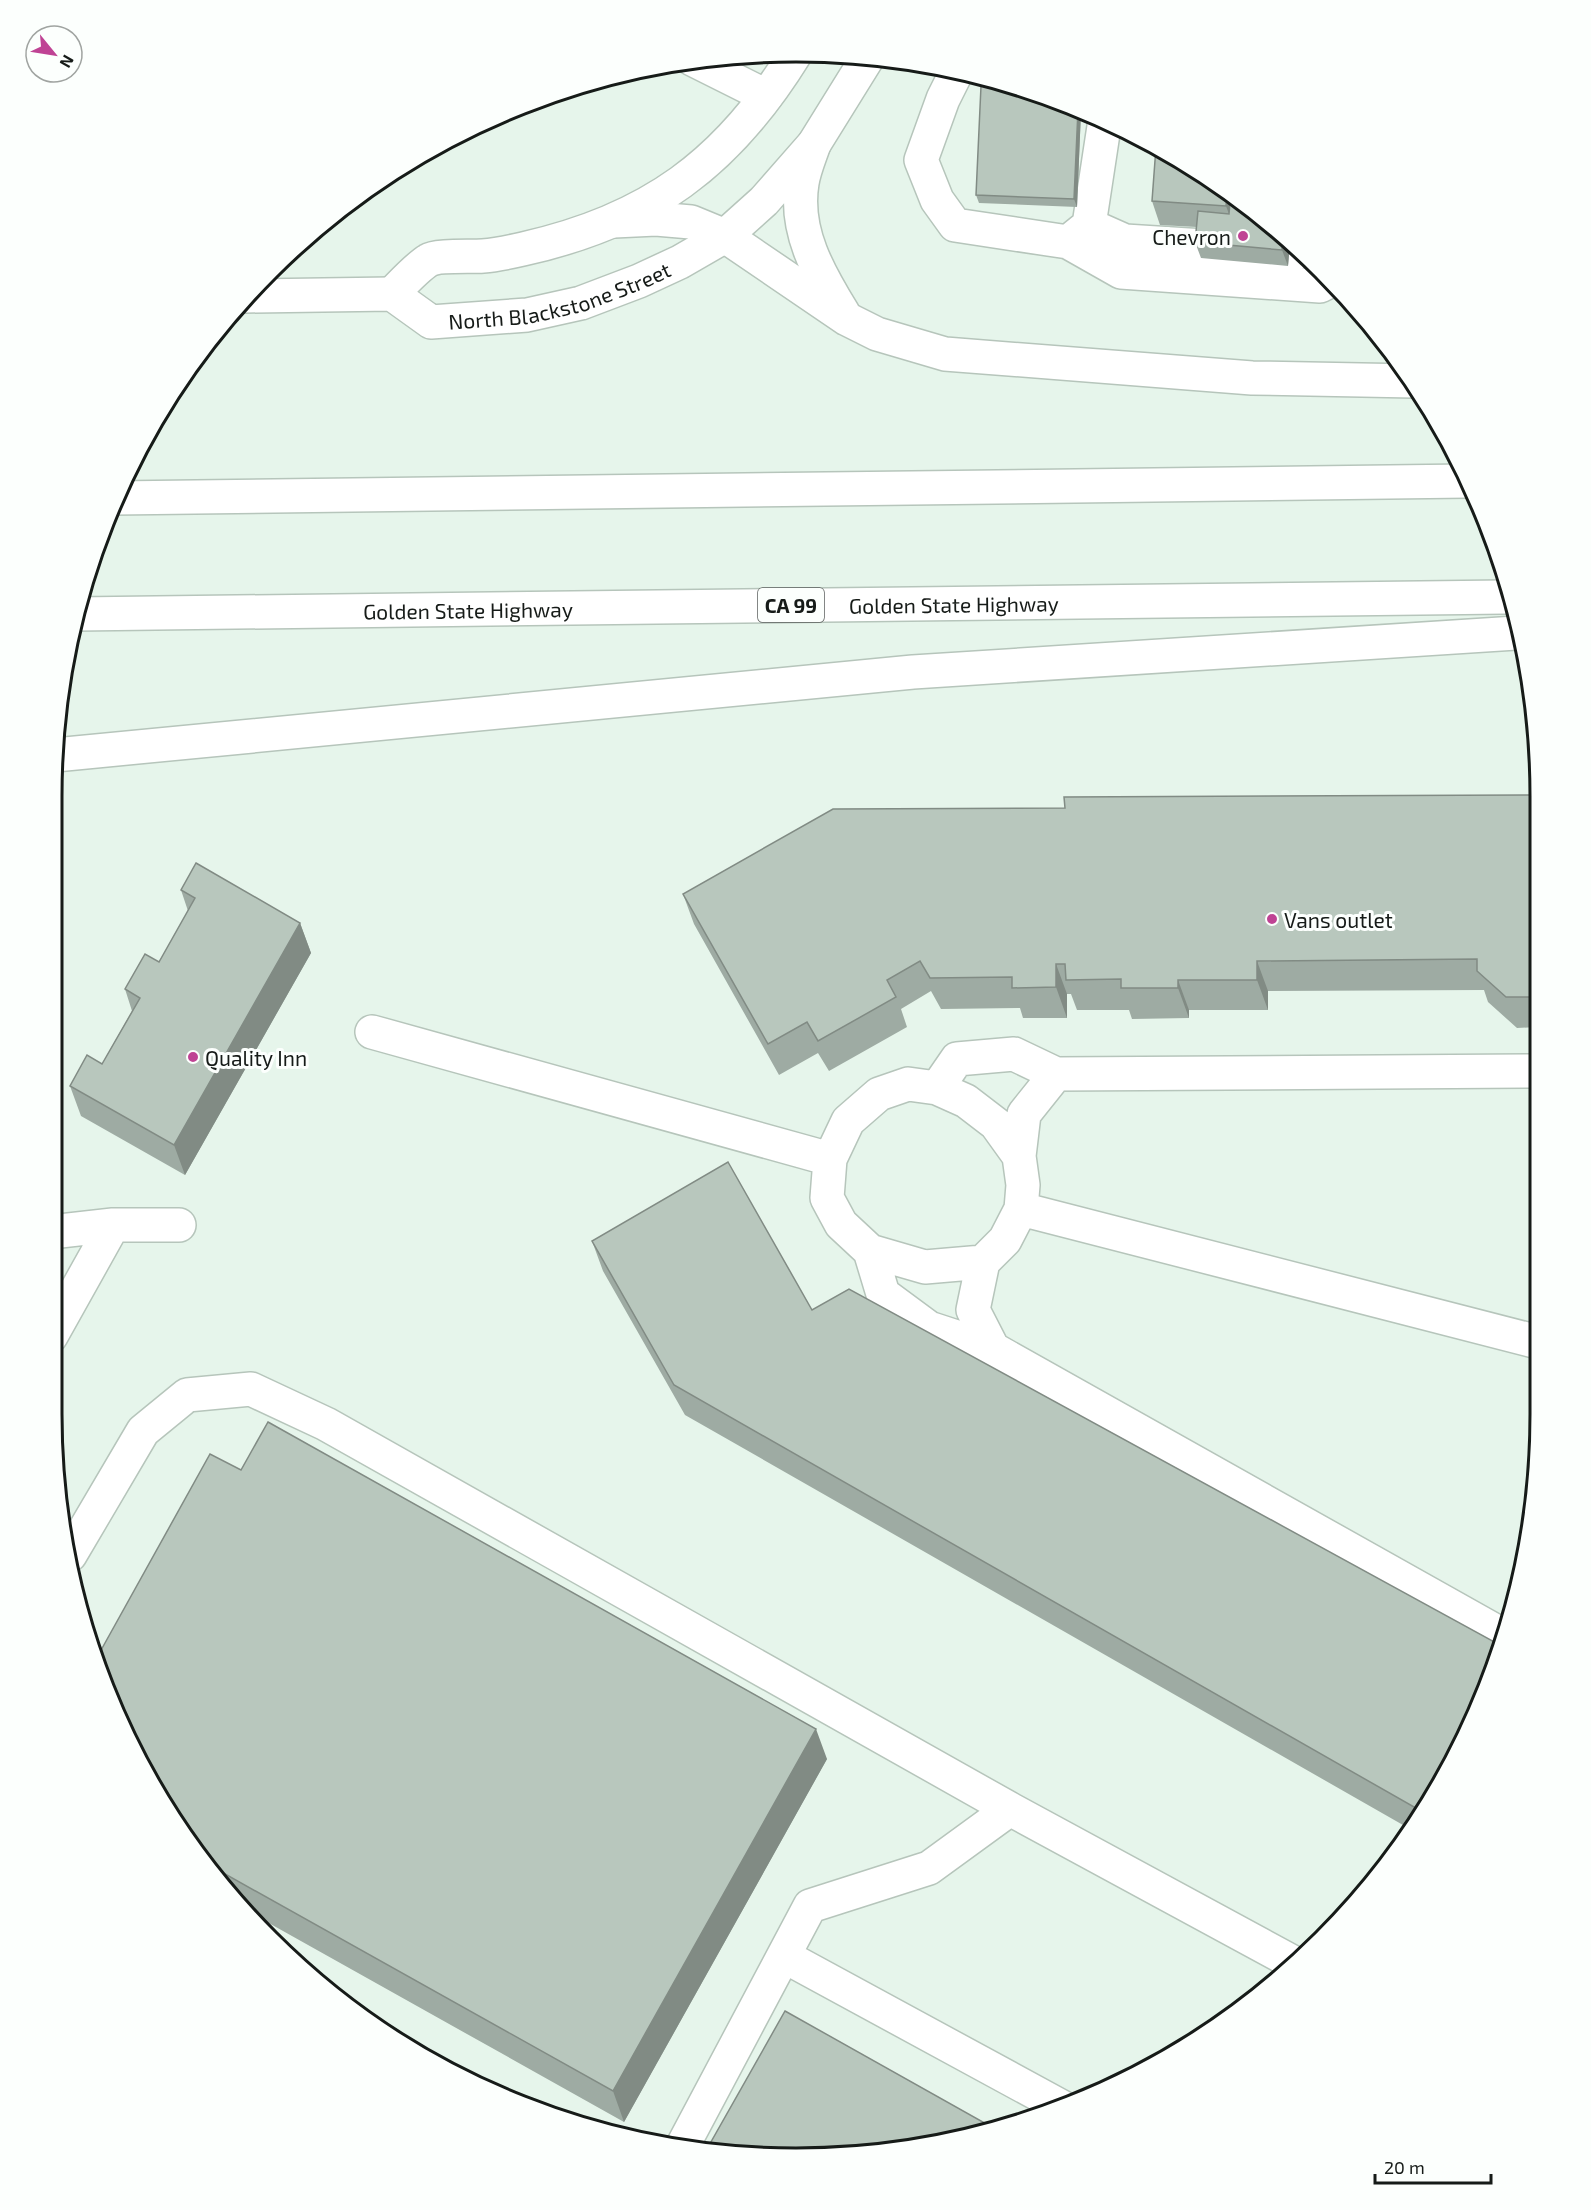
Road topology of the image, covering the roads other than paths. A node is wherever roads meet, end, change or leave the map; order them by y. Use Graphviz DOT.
graph roads {
  1 [pos="789,62"];
  2 [pos="863,65"];
  3 [pos="708,67"];
  4 [pos="953,79"];
  5 [pos="766,96"];
  6 [pos="1103,129"];
  7 [pos="814,144"];
  8 [pos="614,221"];
  9 [pos="1079,233"];
  10 [pos="725,236"];
  11 [pos="1287,251"];
  12 [pos="1323,285"];
  13 [pos="392,294"];
  14 [pos="258,296"];
  15 [pos="847,319"];
  16 [pos="1401,381"];
  17 [pos="1459,482"];
  18 [pos="125,498"];
  19 [pos="1501,597"];
  20 [pos="85,614"];
  21 [pos="1511,633"];
  22 [pos="63,754"];
  23 [pos="372,1032"];
  24 [pos="1530,1071"];
  25 [pos="1056,1074"];
  26 [pos="937,1088"];
  27 [pos="1019,1156"];
  28 [pos="830,1159"];
  29 [pos="1021,1209"];
  30 [pos="113,1225"];
  31 [pos="179,1225"];
  32 [pos="62,1231"];
  33 [pos="870,1251"];
  34 [pos="983,1262"];
  35 [pos="62,1316"];
  36 [pos="1530,1340"];
  37 [pos="993,1349"];
  38 [pos="74,1546"];
  39 [pos="1496,1632"];
  40 [pos="1010,1809"];
  41 [pos="784,1956"];
  42 [pos="1287,1959"];
  43 [pos="1053,2102"];
  44 [pos="686,2140"];
  1 -- 5 [label="main road"];
  2 -- 7 [label="main road"];
  3 -- 5 [label="main road"];
  4 -- 9 [label="main road"];
  5 -- 8 [label="main road"];
  6 -- 9 [label="main road"];
  7 -- 10 [label="main road, North Blackstone Street"];
  7 -- 15 [label="main road"];
  8 -- 10 [label="main road"];
  8 -- 13 [label="main road"];
  9 -- 11 [label="main road"];
  9 -- 12 [label="main road"];
  10 -- 13 [label="main road, North Blackstone Street"];
  10 -- 15 [label="main road"];
  13 -- 14 [label="main road"];
  15 -- 16 [label="main road"];
  17 -- 18 [label="main road"];
  19 -- 20 [label="main road, Golden State Highway / CA 99"];
  21 -- 22 [label="main road"];
  23 -- 28 [label="main road"];
  24 -- 25 [label="main road"];
  25 -- 26 [label="main road"];
  25 -- 27 [label="main road"];
  26 -- 27 [label="main road"];
  26 -- 28 [label="main road"];
  27 -- 29 [label="main road"];
  28 -- 33 [label="main road"];
  29 -- 34 [label="main road"];
  29 -- 36 [label="main road"];
  30 -- 31 [label="main road"];
  30 -- 32 [label="main road"];
  30 -- 35 [label="main road"];
  33 -- 34 [label="main road"];
  33 -- 37 [label="main road"];
  34 -- 37 [label="main road"];
  37 -- 39 [label="main road"];
  38 -- 40 [label="main road"];
  40 -- 41 [label="main road"];
  40 -- 42 [label="main road"];
  41 -- 43 [label="main road"];
  41 -- 44 [label="main road"];
}
